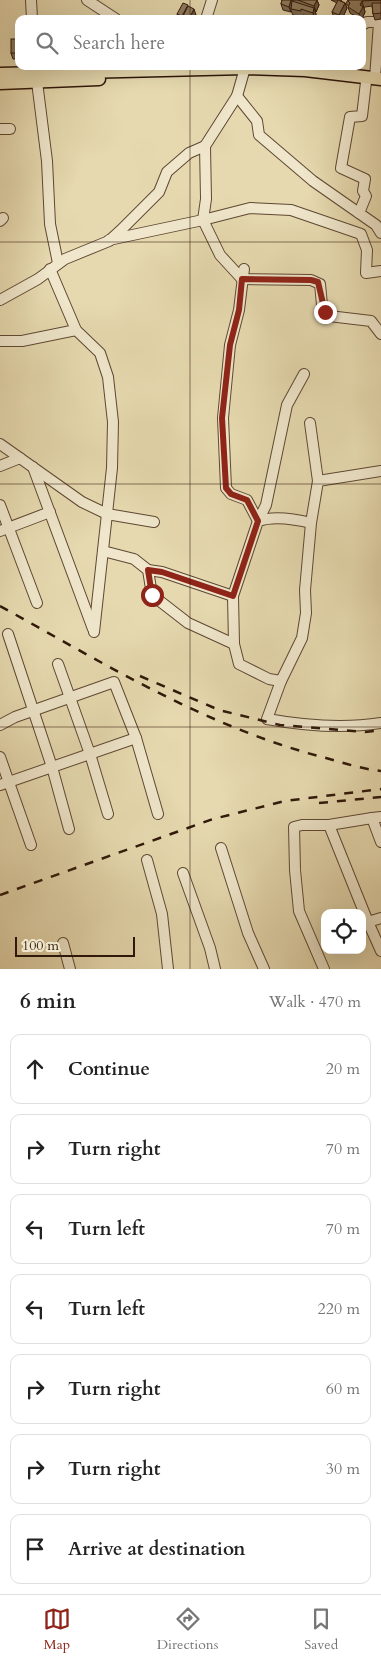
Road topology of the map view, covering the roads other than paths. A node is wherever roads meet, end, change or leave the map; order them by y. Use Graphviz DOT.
graph roads {
  1 [pos="31,0"];
  2 [pos="87,0"];
  3 [pos="212,0"];
  4 [pos="32,15"];
  5 [pos="110,15"];
  6 [pos="207,15"];
  7 [pos="380,22"];
  8 [pos="366,23"];
  9 [pos="212,70"];
  10 [pos="303,70"];
  11 [pos="336,70"];
  12 [pos="244,72"];
  13 [pos="35,73"];
  14 [pos="0,74"];
  15 [pos="376,81"];
  16 [pos="0,83"];
  17 [pos="237,96"];
  18 [pos="205,146"];
  19 [pos="359,213"];
  20 [pos="203,220"];
  21 [pos="381,233"];
  22 [pos="108,240"];
  23 [pos="54,266"];
  24 [pos="381,271"];
  25 [pos="243,274"];
  26 [pos="0,300"];
  27 [pos="76,330"];
  28 [pos="381,334"];
  29 [pos="0,340"];
  30 [pos="304,374"];
  31 [pos="310,423"];
  32 [pos="0,444"];
  33 [pos="20,458"];
  34 [pos="0,466"];
  35 [pos="33,468"];
  36 [pos="381,470"];
  37 [pos="318,481"];
  38 [pos="0,505"];
  39 [pos="50,512"];
  40 [pos="107,514"];
  41 [pos="258,521"];
  42 [pos="154,522"];
  43 [pos="311,523"];
  44 [pos="4,530"];
  45 [pos="102,552"];
  46 [pos="148,570"];
  47 [pos="233,596"];
  48 [pos="37,603"];
  49 [pos="8,634"];
  50 [pos="234,644"];
  51 [pos="58,664"];
  52 [pos="281,681"];
  53 [pos="71,698"];
  54 [pos="34,712"];
  55 [pos="381,723"];
  56 [pos="0,725"];
  57 [pos="136,738"];
  58 [pos="90,754"];
  59 [pos="0,757"];
  60 [pos="52,767"];
  61 [pos="4,783"];
  62 [pos="108,814"];
  63 [pos="158,814"];
  64 [pos="377,818"];
  65 [pos="328,825"];
  66 [pos="69,829"];
  67 [pos="381,842"];
  68 [pos="31,845"];
  69 [pos="221,848"];
  70 [pos="147,860"];
  71 [pos="183,873"];
  72 [pos="381,918"];
  73 [pos="368,922"];
  74 [pos="63,943"];
  75 [pos="381,951"];
  76 [pos="70,969"];
  77 [pos="168,969"];
  78 [pos="215,969"];
  79 [pos="264,969"];
  80 [pos="324,969"];
  1 -- 4 [label="street"];
  2 -- 5 [label="street"];
  3 -- 6 [label="street"];
  7 -- 8 [label="street"];
  7 -- 15 [label="street"];
  9 -- 12 [label="main road"];
  9 -- 13 [label="main road"];
  10 -- 12 [label="main road"];
  11 -- 15 [label="main road"];
  12 -- 15 [label="main road"];
  12 -- 17 [label="street"];
  13 -- 14 [label="main road"];
  13 -- 16 [label="main road"];
  13 -- 23 [label="street"];
  15 -- 19 [label="street"];
  17 -- 18 [label="street"];
  17 -- 19 [label="street"];
  18 -- 20 [label="street"];
  18 -- 22 [label="street"];
  19 -- 21 [label="street"];
  20 -- 22 [label="street"];
  20 -- 24 [label="street"];
  20 -- 25 [label="street"];
  22 -- 23 [label="street"];
  23 -- 26 [label="street"];
  23 -- 27 [label="street"];
  25 -- 28 [label="street"];
  25 -- 41 [label="street"];
  27 -- 29 [label="street"];
  27 -- 40 [label="street"];
  30 -- 41 [label="street"];
  31 -- 37 [label="street"];
  32 -- 33 [label="street"];
  33 -- 34 [label="street"];
  33 -- 35 [label="street"];
  35 -- 39 [label="street"];
  35 -- 40 [label="street"];
  36 -- 37 [label="street"];
  37 -- 43 [label="street"];
  38 -- 44 [label="street"];
  39 -- 44 [label="street"];
  39 -- 45 [label="street"];
  40 -- 42 [label="street"];
  40 -- 45 [label="street"];
  41 -- 43 [label="street"];
  41 -- 47 [label="street"];
  43 -- 52 [label="street"];
  44 -- 48 [label="street"];
  45 -- 46 [label="street"];
  46 -- 47 [label="street"];
  46 -- 50 [label="street"];
  47 -- 50 [label="street"];
  49 -- 54 [label="street"];
  50 -- 52 [label="street"];
  51 -- 53 [label="street"];
  52 -- 55 [label="street"];
  53 -- 54 [label="street"];
  53 -- 57 [label="street"];
  53 -- 58 [label="street"];
  54 -- 56 [label="street"];
  54 -- 60 [label="street"];
  57 -- 58 [label="street"];
  57 -- 63 [label="street"];
  58 -- 60 [label="street"];
  58 -- 62 [label="street"];
  59 -- 61 [label="street"];
  60 -- 61 [label="street"];
  60 -- 66 [label="street"];
  61 -- 68 [label="street"];
  64 -- 65 [label="street"];
  64 -- 67 [label="street"];
  65 -- 73 [label="street"];
  65 -- 80 [label="street"];
  69 -- 79 [label="street"];
  70 -- 77 [label="street"];
  71 -- 78 [label="street"];
  72 -- 73 [label="street"];
  73 -- 75 [label="street"];
  74 -- 76 [label="street"];
}
